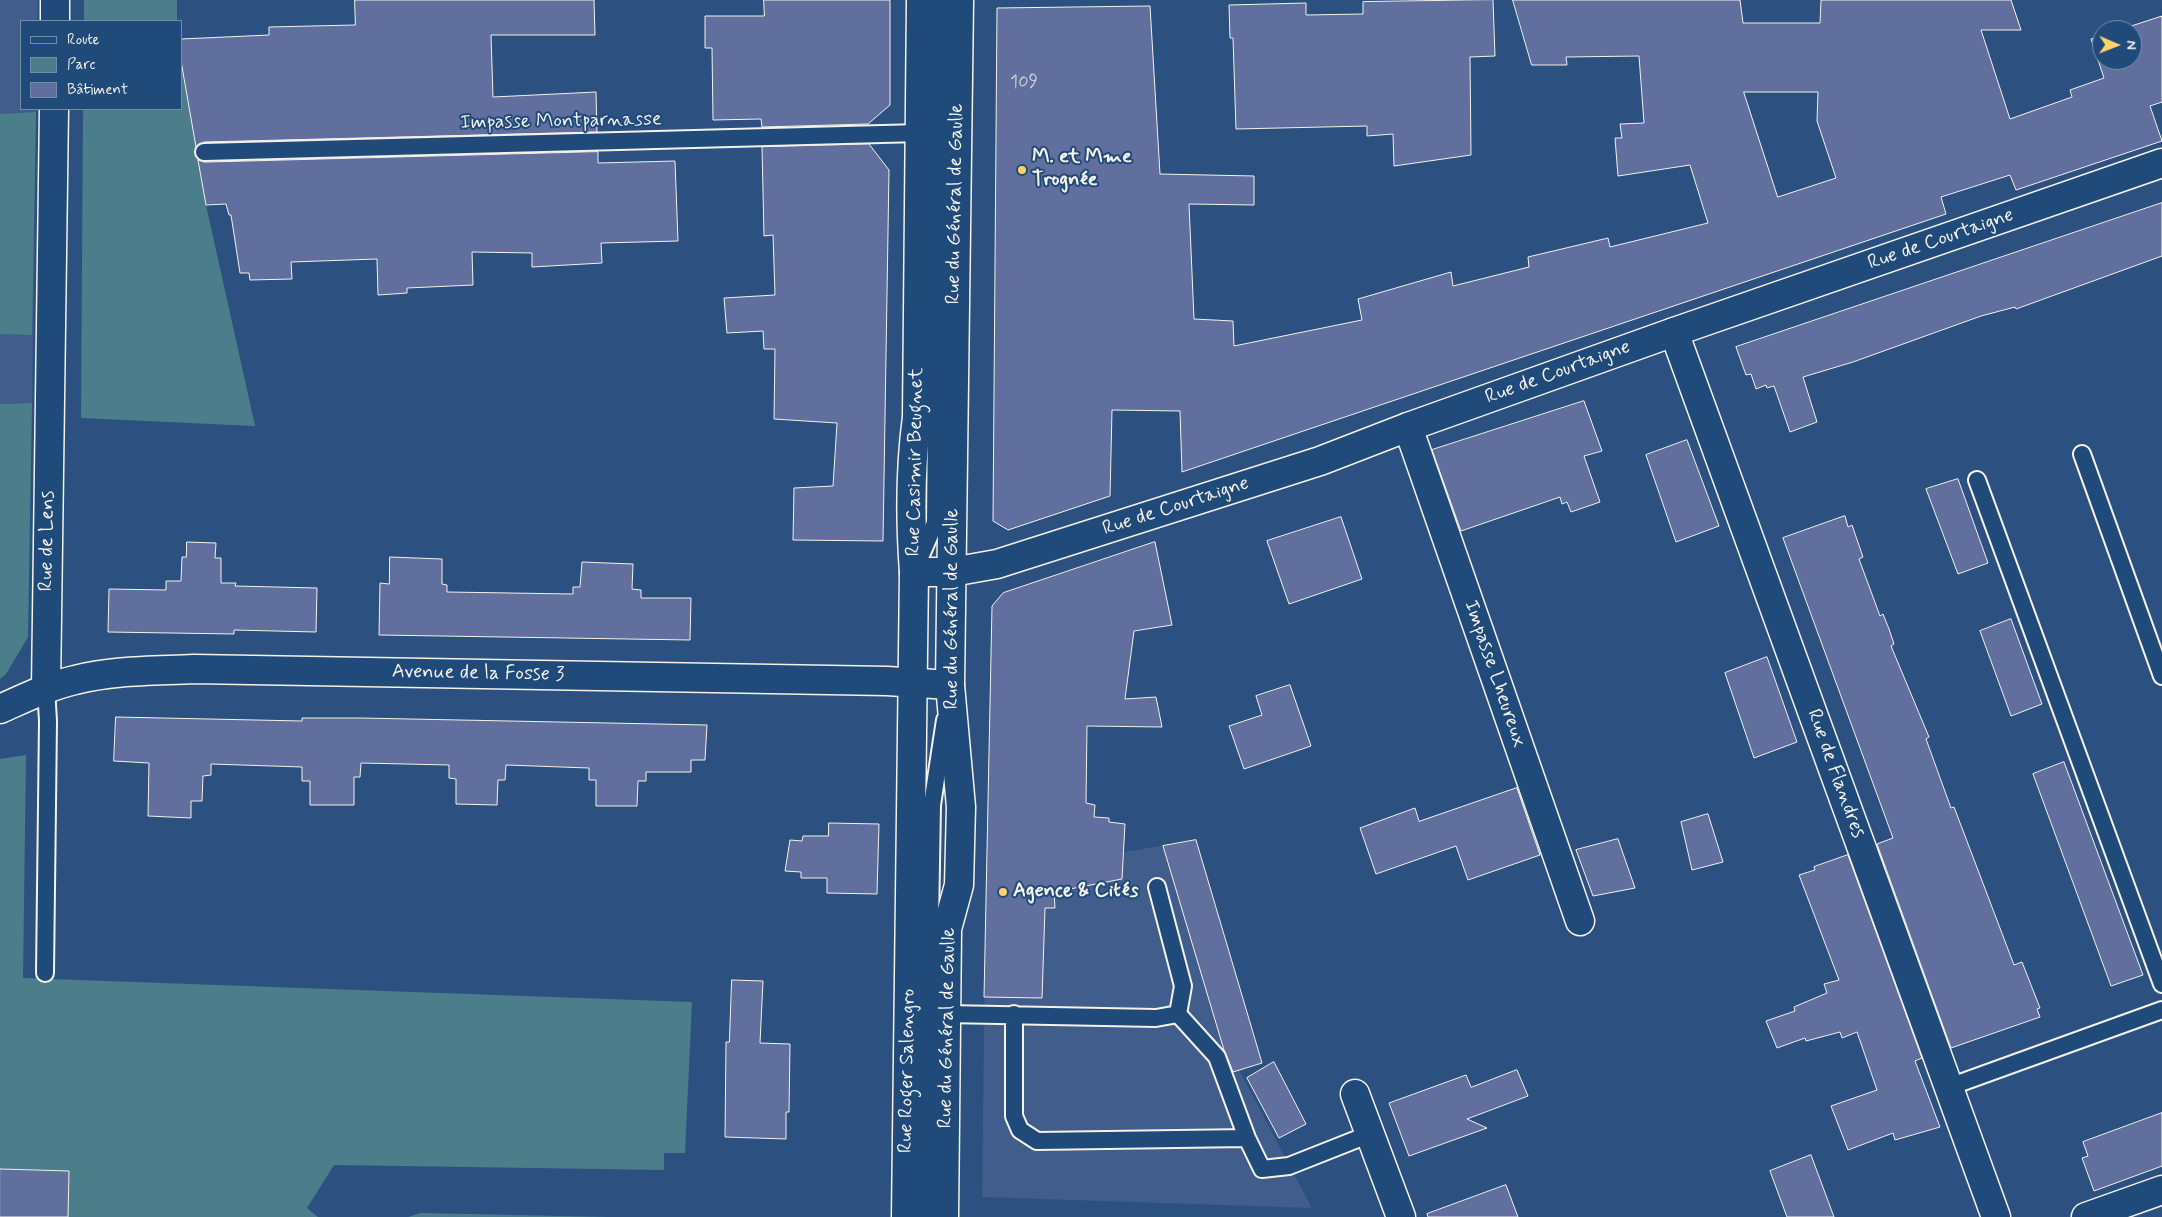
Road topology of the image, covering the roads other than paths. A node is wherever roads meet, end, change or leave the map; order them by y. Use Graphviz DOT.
graph roads {
  1 [pos="55,0"];
  2 [pos="921,0"];
  3 [pos="940,0"];
  4 [pos="958,0"];
  5 [pos="54,20"];
  6 [pos="54,110"];
  7 [pos="920,133"];
  8 [pos="204,152"];
  9 [pos="2162,163"];
  10 [pos="1674,332"];
  11 [pos="1408,427"];
  12 [pos="2082,454"];
  13 [pos="1977,480"];
  14 [pos="914,572"];
  15 [pos="952,572"];
  16 [pos="2162,676"];
  17 [pos="912,682"];
  18 [pos="950,685"];
  19 [pos="46,688"];
  20 [pos="0,709"];
  21 [pos="1157,887"];
  22 [pos="1580,921"];
  23 [pos="910,924"];
  24 [pos="45,973"];
  25 [pos="2162,984"];
  26 [pos="2162,1010"];
  27 [pos="946,1014"];
  28 [pos="1014,1014"];
  29 [pos="1178,1014"];
  30 [pos="1949,1087"];
  31 [pos="1355,1094"];
  32 [pos="1370,1134"];
  33 [pos="1247,1138"];
  34 [pos="2162,1190"];
  35 [pos="906,1217"];
  36 [pos="925,1217"];
  37 [pos="944,1217"];
  38 [pos="1401,1217"];
  39 [pos="1996,1217"];
  40 [pos="2086,1217"];
  1 -- 5 [label="street"];
  2 -- 7 [label="street, Rue Casimir Beugnet"];
  3 -- 14 [label="lane"];
  4 -- 15 [label="street, Rue du Général de Gaulle"];
  6 -- 19 [label="street, Rue de Lens"];
  7 -- 8 [label="lane, Impasse Montparnasse"];
  7 -- 14 [label="street, Rue Casimir Beugnet"];
  9 -- 10 [label="street, Rue de Courtaigne"];
  10 -- 11 [label="street, Rue de Courtaigne"];
  10 -- 30 [label="street, Rue de Flandres"];
  11 -- 15 [label="street, Rue de Courtaigne"];
  11 -- 22 [label="street, Impasse Lheureux"];
  12 -- 16 [label="lane"];
  13 -- 25 [label="lane"];
  14 -- 15 [label="street, Rue de Courtaigne"];
  14 -- 17 [label="street, Rue Casimir Beugnet"];
  15 -- 18 [label="street, Rue du Général de Gaulle"];
  17 -- 18 [label="street, Avenue de la Fosse 3"];
  17 -- 19 [label="street, Avenue de la Fosse 3"];
  17 -- 23 [label="street, Rue Casimir Beugnet"];
  18 -- 27 [label="street, Rue du Général de Gaulle"];
  18 -- 36 [label="lane"];
  19 -- 20 [label="street, Avenue de la Fosse 3"];
  19 -- 24 [label="lane, Rue de Lens"];
  21 -- 29 [label="lane"];
  23 -- 35 [label="street, Rue Roger Salengro"];
  26 -- 30 [label="lane"];
  27 -- 28 [label="lane"];
  27 -- 37 [label="street, Rue du Général de Gaulle"];
  28 -- 29 [label="lane"];
  28 -- 33 [label="lane"];
  29 -- 33 [label="lane"];
  30 -- 39 [label="street, Rue de Flandres"];
  31 -- 32 [label="street"];
  32 -- 33 [label="lane"];
  32 -- 38 [label="street"];
  34 -- 40 [label="street"];
}
